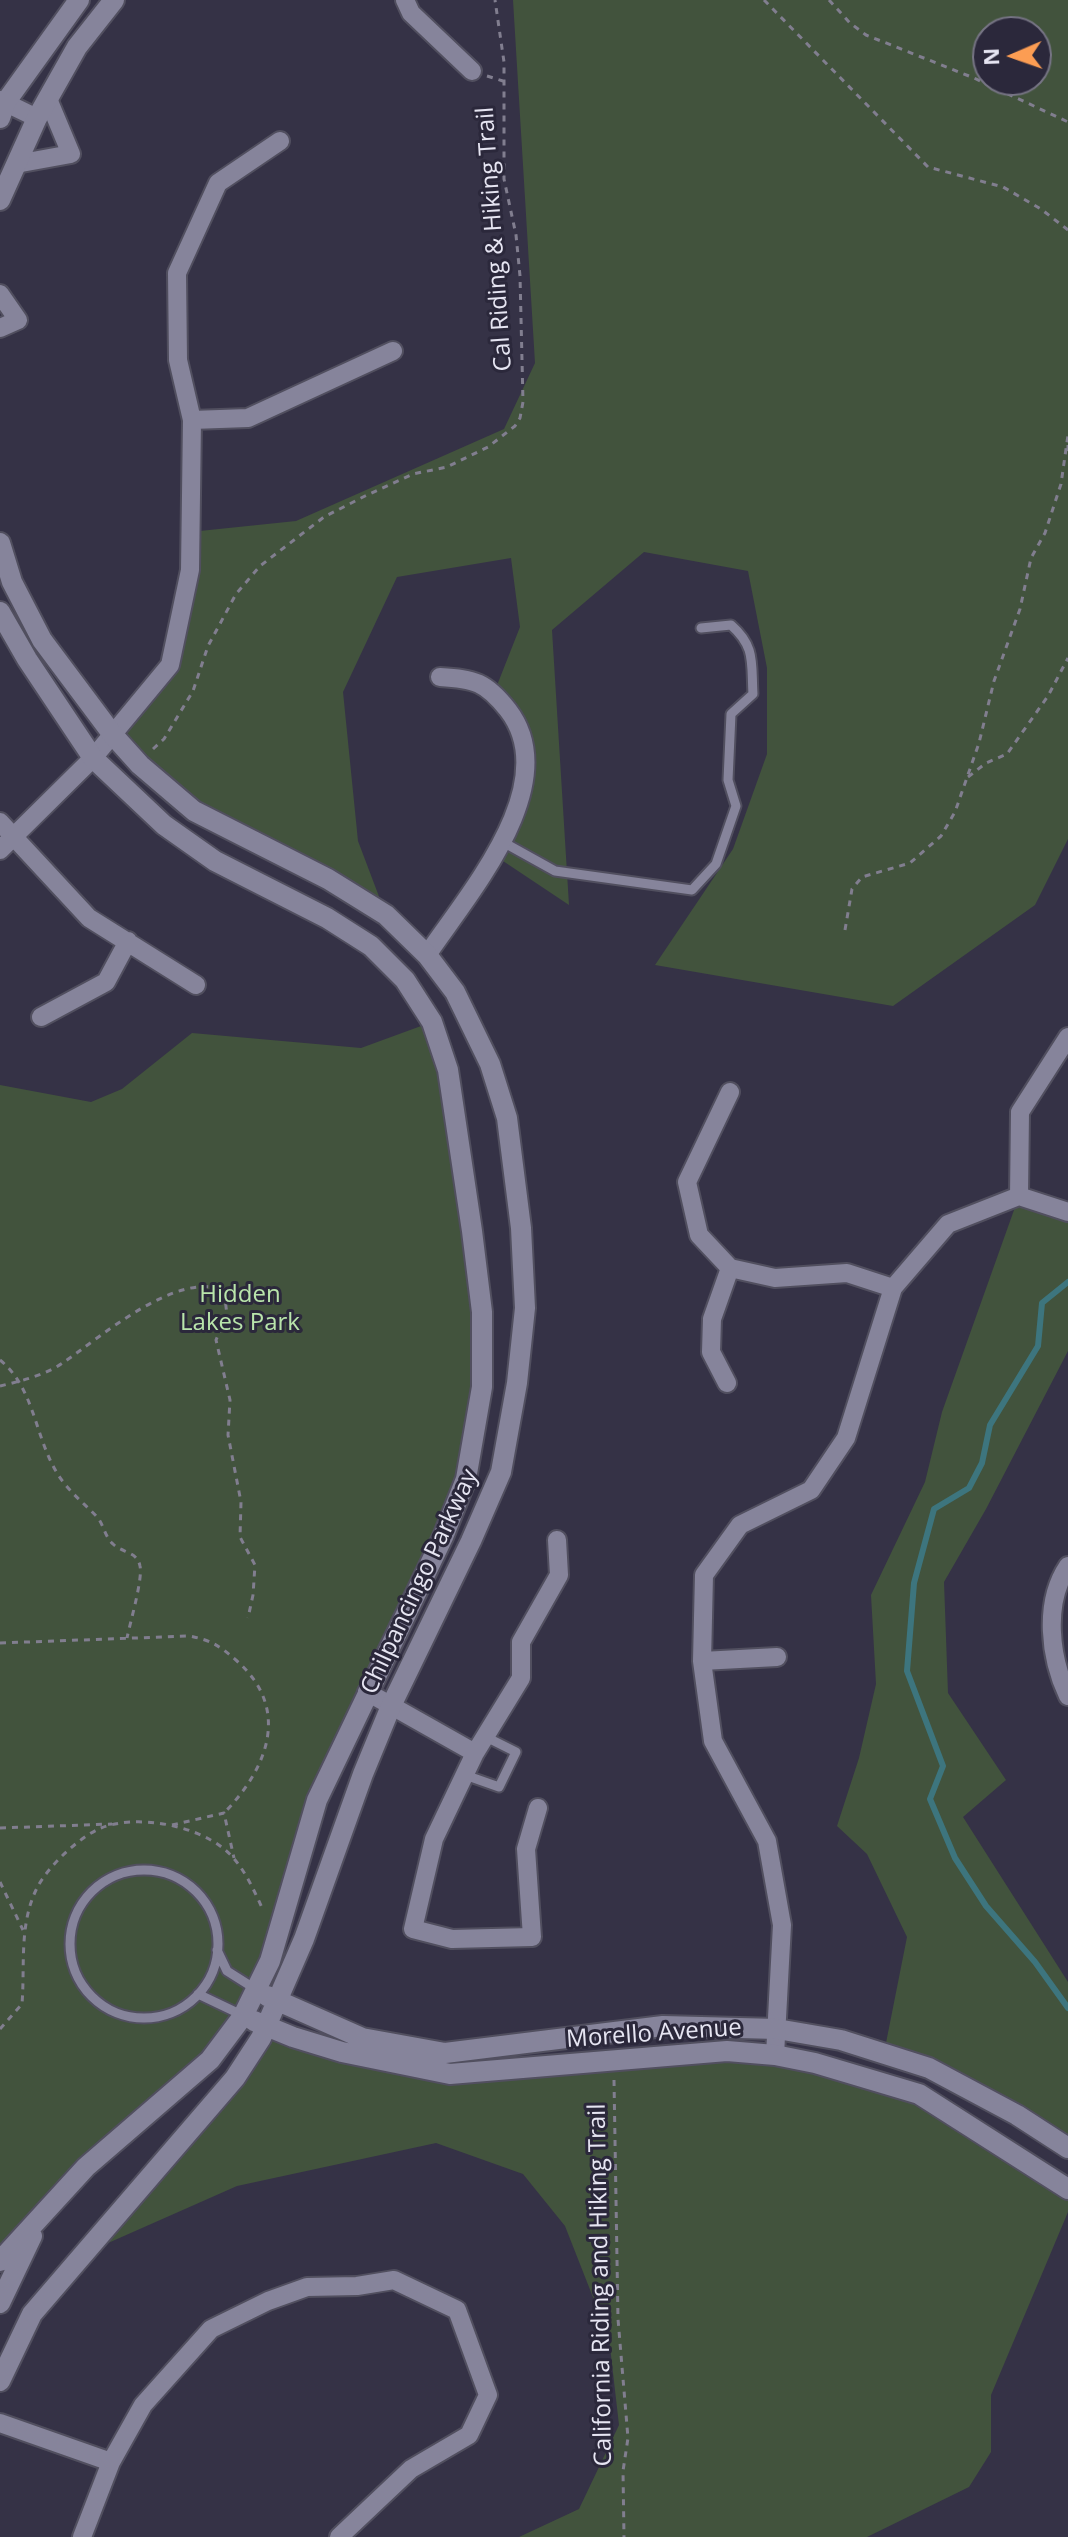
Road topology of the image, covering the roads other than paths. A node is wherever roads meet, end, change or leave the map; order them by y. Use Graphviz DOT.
graph roads {
  1 [pos="79,0"];
  2 [pos="114,0"];
  3 [pos="405,0"];
  4 [pos="472,71"];
  5 [pos="48,99"];
  6 [pos="2,107"];
  7 [pos="37,118"];
  8 [pos="280,141"];
  9 [pos="16,164"];
  10 [pos="0,200"];
  11 [pos="0,294"];
  12 [pos="0,328"];
  13 [pos="393,351"];
  14 [pos="192,420"];
  15 [pos="0,543"];
  16 [pos="0,612"];
  17 [pos="701,628"];
  18 [pos="440,677"];
  19 [pos="113,735"];
  20 [pos="93,758"];
  21 [pos="0,822"];
  22 [pos="501,841"];
  23 [pos="7,844"];
  24 [pos="128,941"];
  25 [pos="427,955"];
  26 [pos="196,985"];
  27 [pos="41,1017"];
  28 [pos="1068,1037"];
  29 [pos="730,1092"];
  30 [pos="1019,1196"];
  31 [pos="1068,1212"];
  32 [pos="730,1268"];
  33 [pos="893,1288"];
  34 [pos="727,1383"];
  35 [pos="557,1540"];
  36 [pos="1068,1566"];
  37 [pos="777,1657"];
  38 [pos="702,1661"];
  39 [pos="367,1692"];
  40 [pos="1068,1696"];
  41 [pos="391,1706"];
  42 [pos="480,1745"];
  43 [pos="465,1775"];
  44 [pos="538,1808"];
  45 [pos="217,1950"];
  46 [pos="257,1990"];
  47 [pos="198,1994"];
  48 [pos="276,2002"];
  49 [pos="243,2016"];
  50 [pos="266,2026"];
  51 [pos="777,2029"];
  52 [pos="775,2055"];
  53 [pos="1068,2148"];
  54 [pos="1068,2189"];
  55 [pos="45,2211"];
  56 [pos="0,2261"];
  57 [pos="0,2303"];
  58 [pos="0,2381"];
  59 [pos="0,2423"];
  60 [pos="111,2462"];
  61 [pos="82,2537"];
  62 [pos="339,2537"];
  1 -- 6 [label="street"];
  2 -- 5 [label="street"];
  3 -- 4 [label="street"];
  5 -- 7 [label="street"];
  5 -- 9 [label="street"];
  6 -- 7 [label="street"];
  7 -- 9 [label="street"];
  8 -- 14 [label="street"];
  9 -- 10 [label="street"];
  11 -- 12 [label="street"];
  13 -- 14 [label="street"];
  14 -- 19 [label="street"];
  15 -- 19 [label="street, Chilpancingo Parkway"];
  16 -- 20 [label="street, Chilpancingo Parkway"];
  17 -- 22 [label="lane"];
  18 -- 22 [label="street"];
  19 -- 20 [label="street"];
  19 -- 25 [label="street, Chilpancingo Parkway"];
  20 -- 23 [label="street"];
  20 -- 39 [label="street, Chilpancingo Parkway"];
  21 -- 23 [label="street"];
  22 -- 25 [label="street"];
  23 -- 24 [label="street"];
  24 -- 26 [label="street"];
  24 -- 27 [label="street"];
  25 -- 41 [label="street, Chilpancingo Parkway"];
  28 -- 30 [label="street"];
  29 -- 32 [label="street"];
  30 -- 31 [label="street"];
  30 -- 33 [label="street"];
  32 -- 33 [label="street"];
  32 -- 34 [label="street"];
  33 -- 38 [label="street"];
  35 -- 42 [label="street"];
  36 -- 40 [label="street"];
  37 -- 38 [label="street"];
  38 -- 51 [label="street"];
  39 -- 41 [label="street"];
  39 -- 46 [label="street, Chilpancingo Parkway"];
  41 -- 42 [label="street"];
  41 -- 48 [label="street, Chilpancingo Parkway"];
  42 -- 43 [label="street"];
  42 -- 43 [label="lane"];
  43 -- 44 [label="street"];
  45 -- 46 [label="lane"];
  45 -- 47 [label="lane"];
  45 -- 47 [label="lane"];
  46 -- 48 [label="street, Morello Avenue"];
  46 -- 49 [label="street, Chilpancingo Parkway"];
  47 -- 49 [label="lane"];
  48 -- 50 [label="street"];
  48 -- 51 [label="street, Morello Avenue"];
  49 -- 50 [label="street, Morello Avenue"];
  49 -- 55 [label="street"];
  50 -- 52 [label="street, Morello Avenue"];
  50 -- 58 [label="street"];
  51 -- 52 [label="street"];
  51 -- 53 [label="street, Morello Avenue"];
  52 -- 54 [label="street, Morello Avenue"];
  55 -- 56 [label="street"];
  55 -- 57 [label="street"];
  59 -- 60 [label="street"];
  60 -- 61 [label="street"];
  60 -- 62 [label="street"];
}
